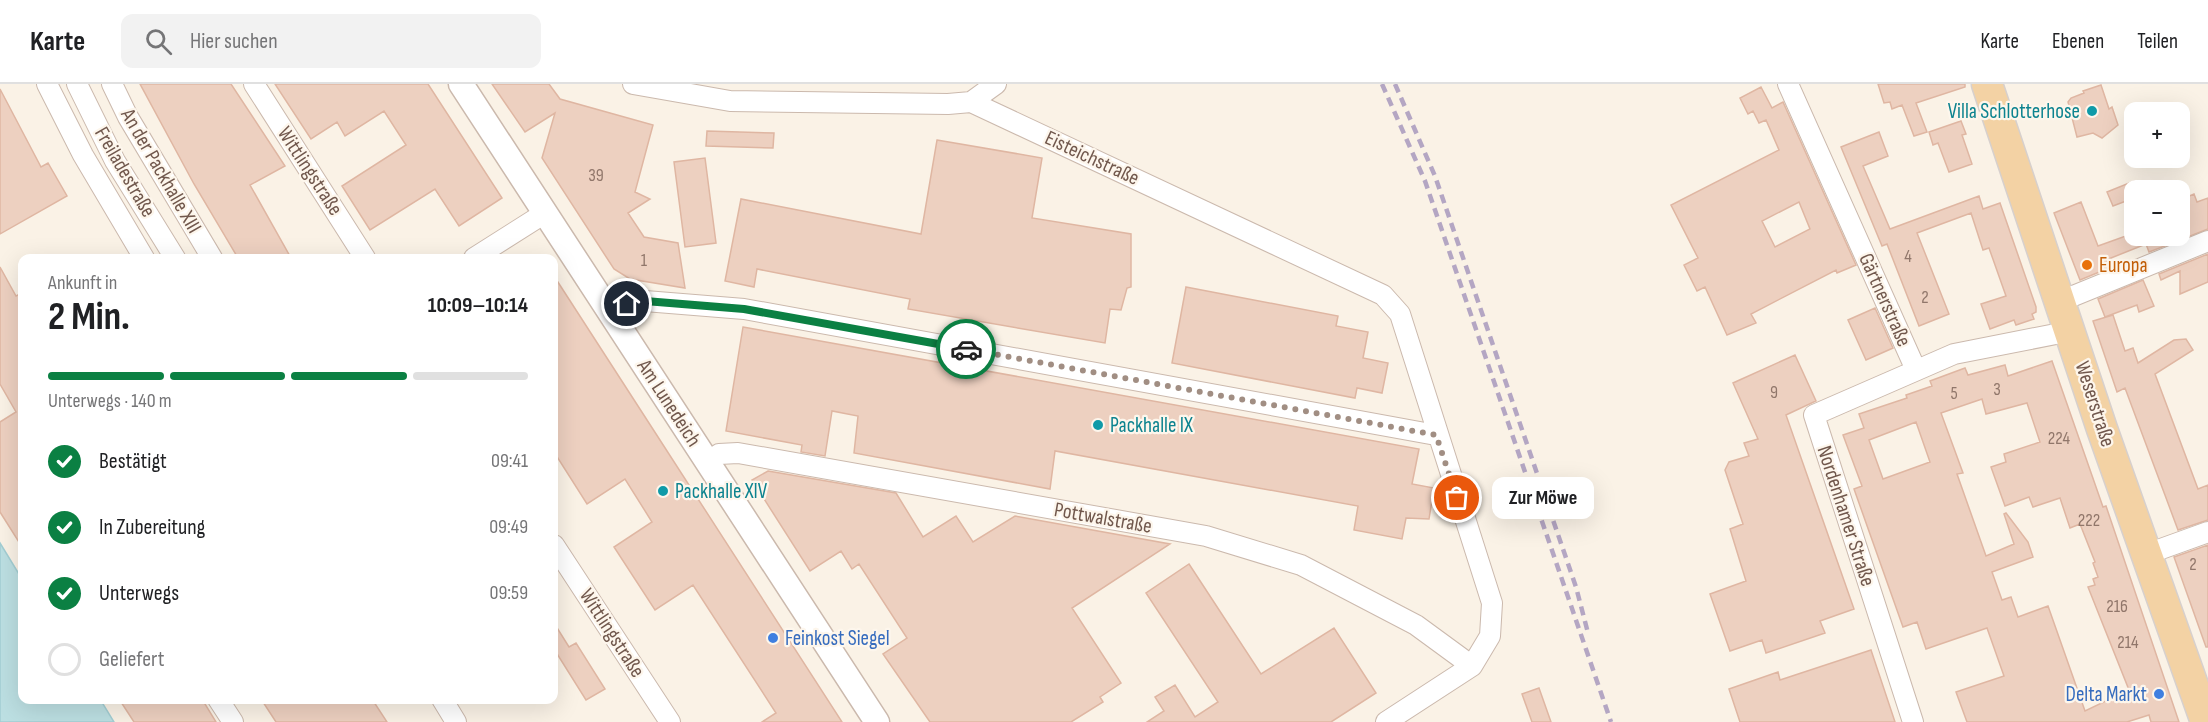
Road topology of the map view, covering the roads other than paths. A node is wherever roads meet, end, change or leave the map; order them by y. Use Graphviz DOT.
graph roads {
  1 [pos="47,84"];
  2 [pos="77,84"];
  3 [pos="112,84"];
  4 [pos="254,84"];
  5 [pos="461,84"];
  6 [pos="633,84"];
  7 [pos="996,84"];
  8 [pos="1788,84"];
  9 [pos="1987,84"];
  10 [pos="971,102"];
  11 [pos="545,213"];
  12 [pos="2208,241"];
  13 [pos="142,254"];
  14 [pos="173,254"];
  15 [pos="210,254"];
  16 [pos="362,254"];
  17 [pos="480,254"];
  18 [pos="2061,301"];
  19 [pos="610,313"];
  20 [pos="2071,331"];
  21 [pos="1916,370"];
  22 [pos="1436,435"];
  23 [pos="708,462"];
  24 [pos="2208,532"];
  25 [pos="558,551"];
  26 [pos="2147,554"];
  27 [pos="1472,666"];
  28 [pos="221,704"];
  29 [pos="445,704"];
  30 [pos="233,722"];
  31 [pos="456,722"];
  32 [pos="670,722"];
  33 [pos="877,722"];
  34 [pos="1386,722"];
  35 [pos="1913,722"];
  36 [pos="2206,722"];
  1 -- 13 [label="street"];
  2 -- 14 [label="street, Freiladestraße"];
  3 -- 15 [label="street, An der Packhalle XIII"];
  4 -- 16 [label="street, Wittlingstraße"];
  5 -- 11 [label="street, Am Lunedeich"];
  6 -- 10 [label="street, Eisteichstraße"];
  7 -- 10 [label="street"];
  8 -- 21 [label="street, Gärtnerstraße"];
  9 -- 18 [label="main road, Weserstraße"];
  10 -- 22 [label="street, Eisteichstraße"];
  11 -- 17 [label="street"];
  11 -- 19 [label="street, Am Lunedeich"];
  12 -- 18 [label="street"];
  18 -- 20 [label="main road, Weserstraße"];
  19 -- 22 [label="street"];
  19 -- 23 [label="street, Am Lunedeich"];
  20 -- 21 [label="street, Gärtnerstraße"];
  20 -- 26 [label="main road, Weserstraße"];
  21 -- 35 [label="street, Nordenhamer Straße"];
  22 -- 27 [label="street, Eisteichstraße"];
  23 -- 27 [label="street, Pottwalstraße"];
  23 -- 33 [label="street, Am Lunedeich"];
  24 -- 26 [label="street"];
  25 -- 32 [label="street, Wittlingstraße"];
  26 -- 36 [label="main road, Weserstraße"];
  27 -- 34 [label="street"];
  28 -- 30 [label="street"];
  29 -- 31 [label="street"];
}
